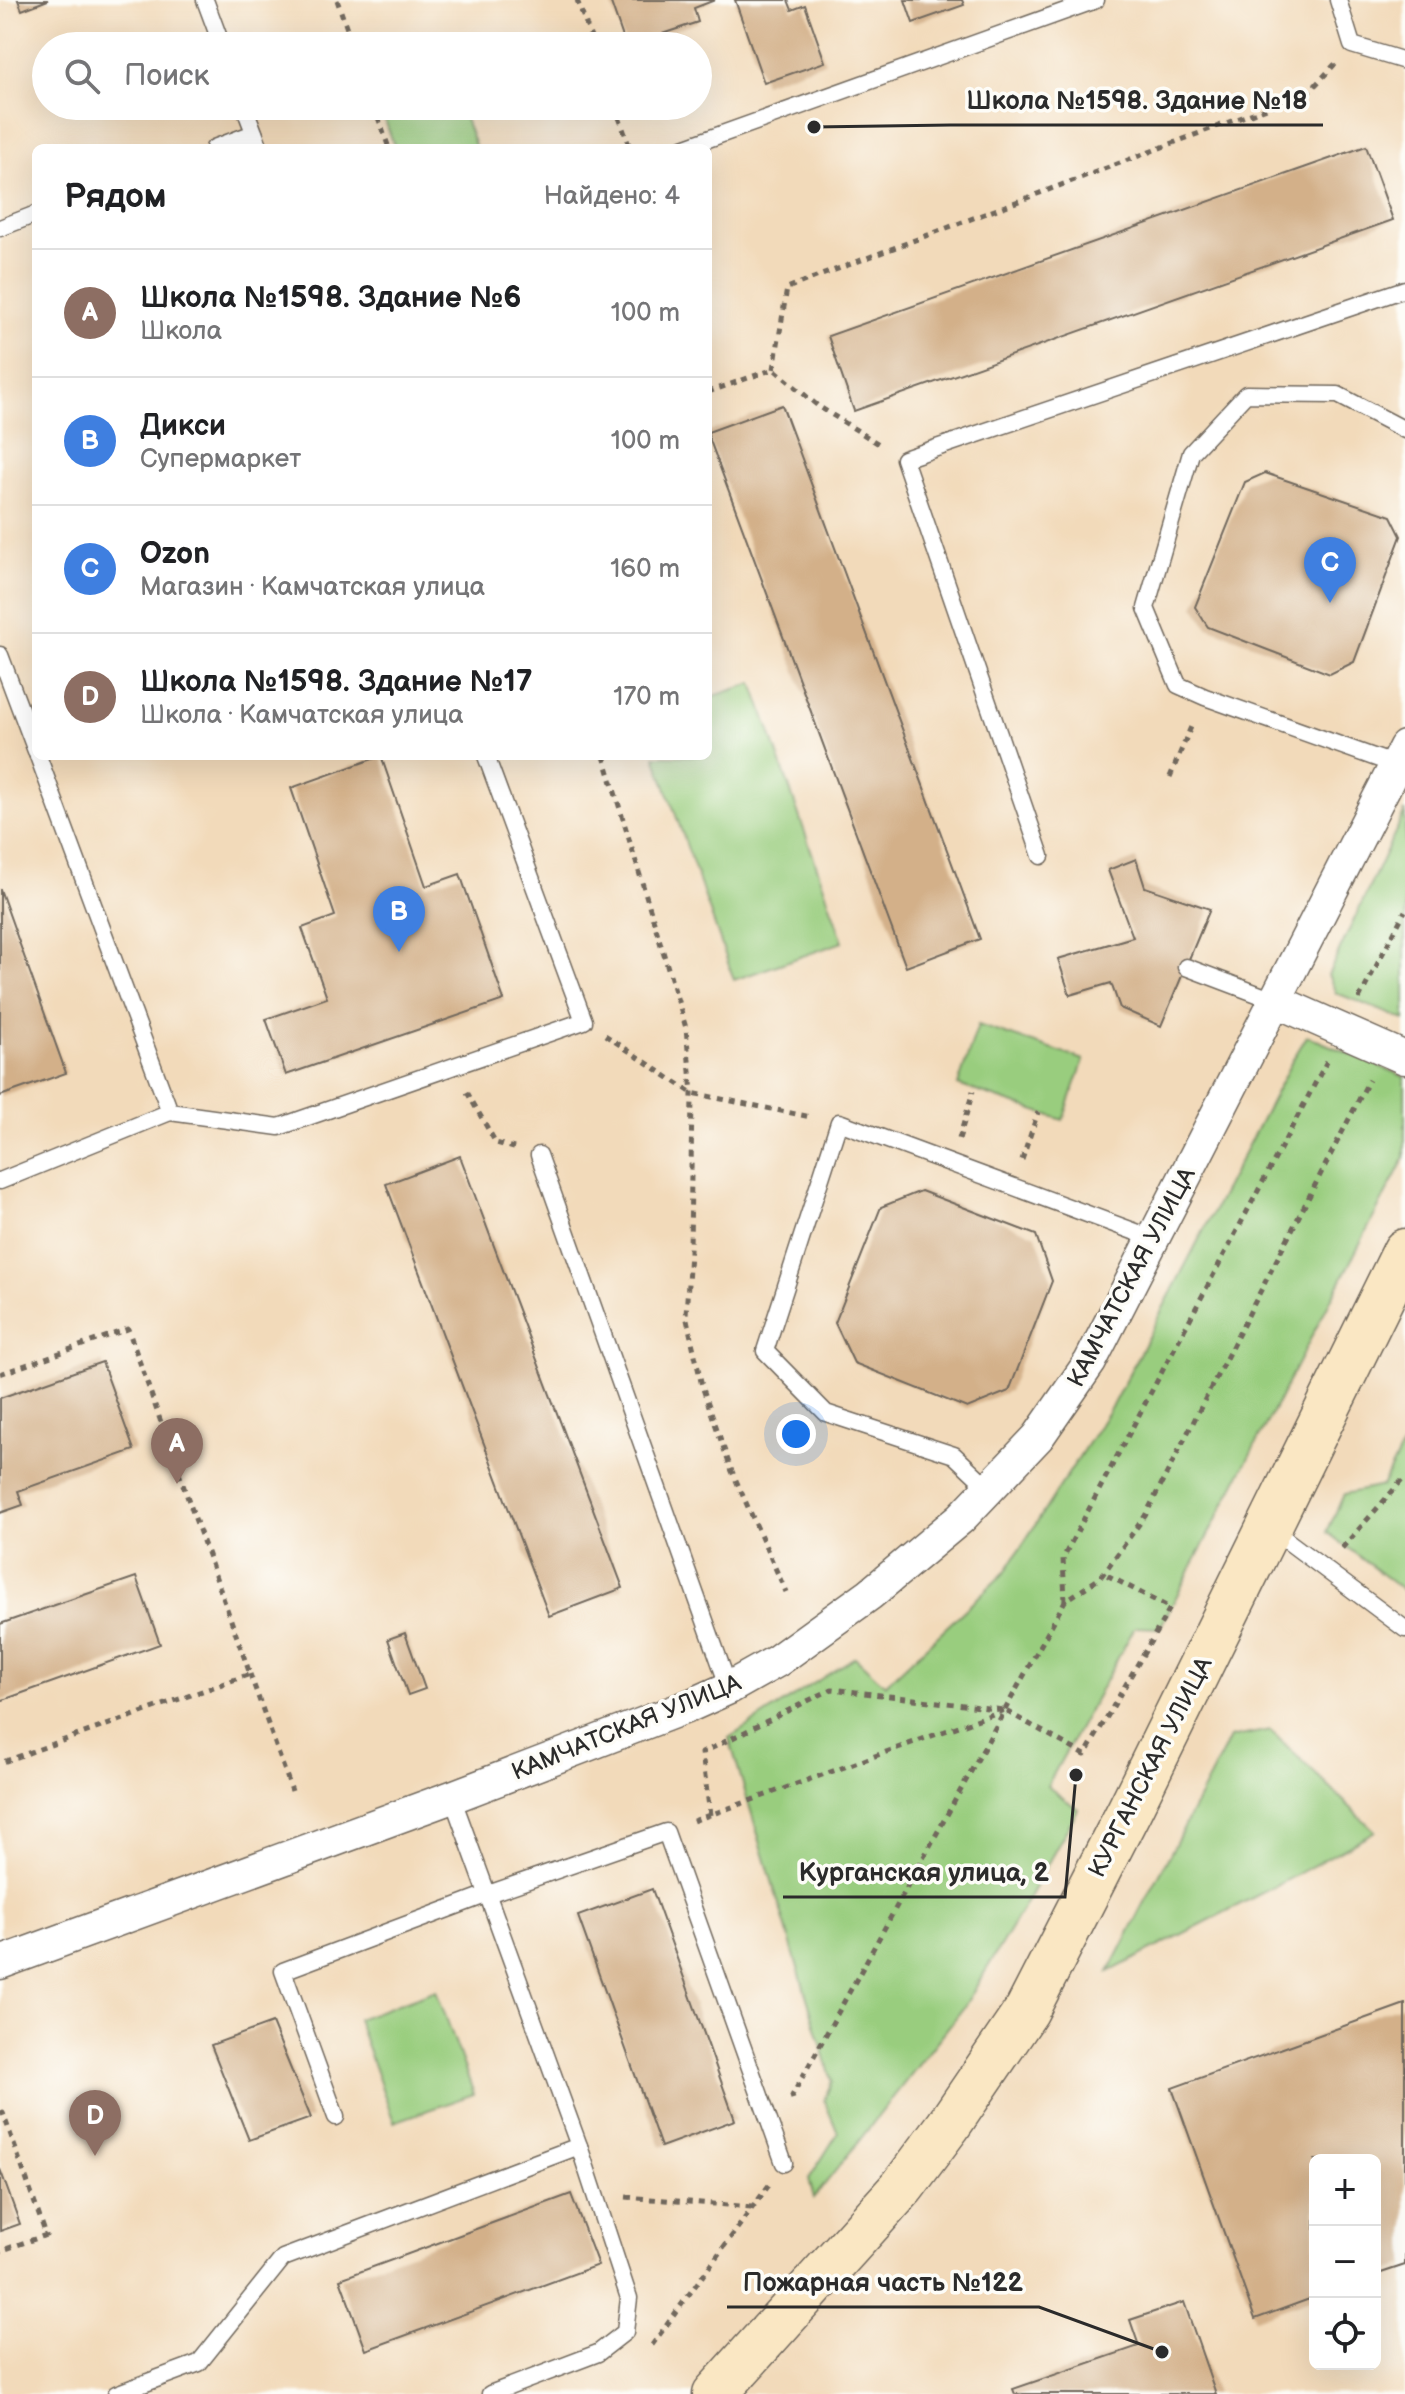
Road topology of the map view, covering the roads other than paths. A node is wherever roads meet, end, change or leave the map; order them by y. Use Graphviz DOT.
graph roads {
  1 [pos="205,0"];
  2 [pos="1096,0"];
  3 [pos="1338,0"];
  4 [pos="217,32"];
  5 [pos="1405,61"];
  6 [pos="249,120"];
  7 [pos="257,140"];
  8 [pos="236,144"];
  9 [pos="694,144"];
  10 [pos="32,216"];
  11 [pos="0,228"];
  12 [pos="1405,289"];
  13 [pos="1405,430"];
  14 [pos="0,655"];
  15 [pos="32,741"];
  16 [pos="1400,756"];
  17 [pos="39,760"];
  18 [pos="487,760"];
  19 [pos="1041,856"];
  20 [pos="1186,967"];
  21 [pos="1276,1001"];
  22 [pos="1395,1054"];
  23 [pos="170,1112"];
  24 [pos="539,1155"];
  25 [pos="0,1181"];
  26 [pos="1152,1238"];
  27 [pos="1405,1251"];
  28 [pos="989,1488"];
  29 [pos="1269,1527"];
  30 [pos="1405,1629"];
  31 [pos="729,1688"];
  32 [pos="452,1797"];
  33 [pos="488,1894"];
  34 [pos="0,1963"];
  35 [pos="336,2117"];
  36 [pos="579,2146"];
  37 [pos="784,2163"];
  38 [pos="116,2394"];
  39 [pos="490,2394"];
  40 [pos="715,2394"];
  1 -- 4 [label="lane"];
  2 -- 9 [label="lane"];
  3 -- 5 [label="lane"];
  6 -- 7 [label="lane"];
  7 -- 8 [label="lane"];
  10 -- 11 [label="lane"];
  12 -- 19 [label="lane"];
  13 -- 16 [label="lane"];
  14 -- 15 [label="lane"];
  16 -- 21 [label="street, КАМЧАТСКАЯ УЛИЦА"];
  17 -- 23 [label="lane"];
  18 -- 23 [label="lane"];
  20 -- 21 [label="lane"];
  21 -- 22 [label="street"];
  21 -- 26 [label="street, КАМЧАТСКАЯ УЛИЦА"];
  23 -- 25 [label="lane"];
  24 -- 31 [label="lane"];
  26 -- 28 [label="street, КАМЧАТСКАЯ УЛИЦА"];
  26 -- 28 [label="lane"];
  27 -- 29 [label="street, КУРГАНСКАЯ УЛИЦА"];
  28 -- 31 [label="street, КАМЧАТСКАЯ УЛИЦА"];
  29 -- 30 [label="lane"];
  29 -- 40 [label="street, КУРГАНСКАЯ УЛИЦА"];
  31 -- 32 [label="street, КАМЧАТСКАЯ УЛИЦА"];
  32 -- 33 [label="lane"];
  32 -- 34 [label="street, КАМЧАТСКАЯ УЛИЦА"];
  33 -- 35 [label="lane"];
  33 -- 36 [label="lane"];
  33 -- 37 [label="lane"];
  36 -- 38 [label="lane"];
  36 -- 39 [label="lane"];
}
